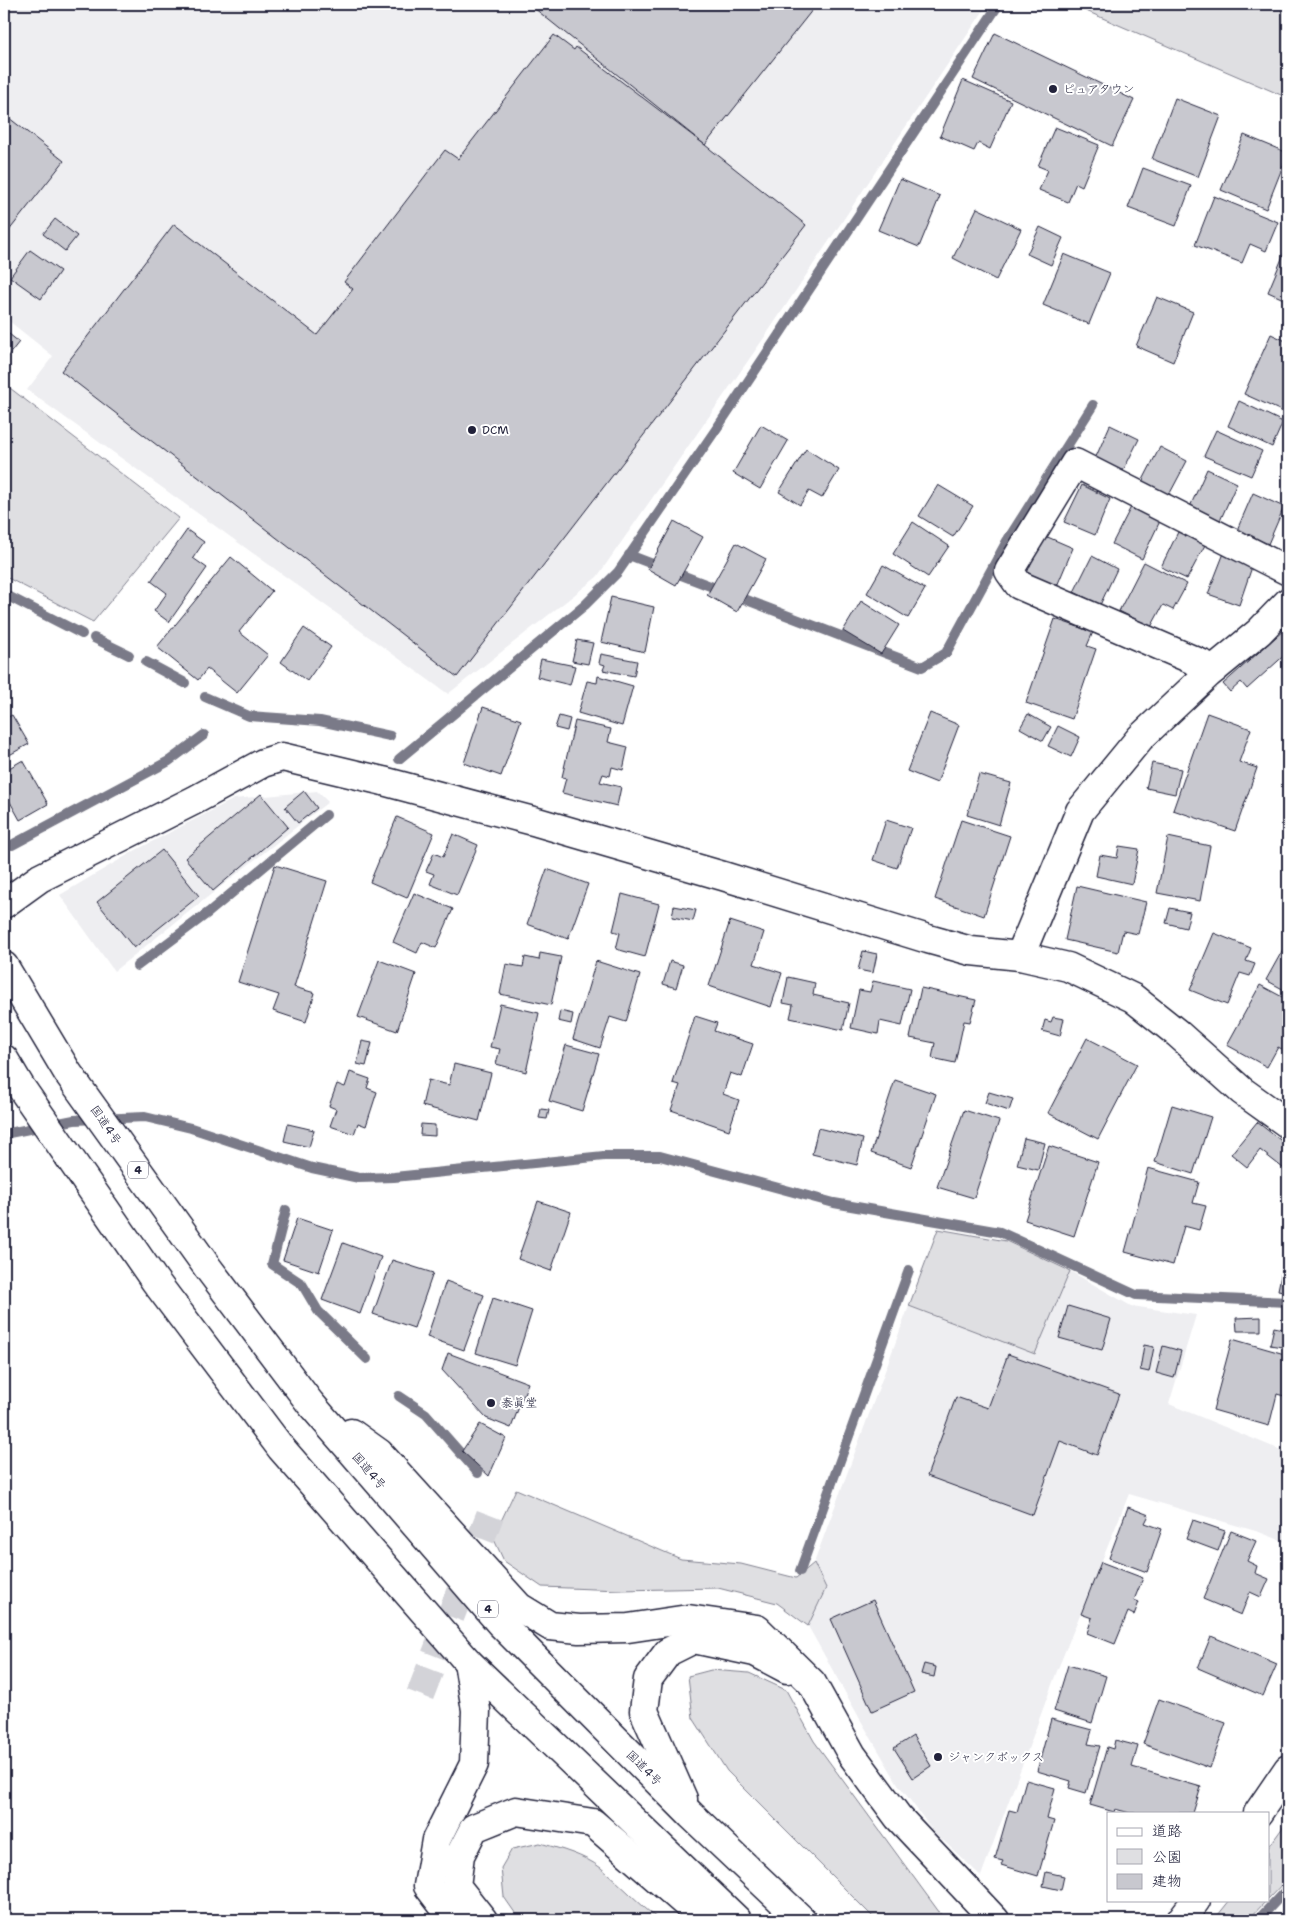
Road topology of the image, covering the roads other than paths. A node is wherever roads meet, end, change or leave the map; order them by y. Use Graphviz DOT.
graph roads {
  1 [pos="1288,571"];
  2 [pos="1288,602"];
  3 [pos="1214,669"];
  4 [pos="4,904"];
  5 [pos="1020,956"];
  6 [pos="4,966"];
  7 [pos="4,1059"];
  8 [pos="1288,1123"];
  9 [pos="310,1403"];
  10 [pos="468,1662"];
  11 [pos="812,1683"];
  12 [pos="1288,1769"];
  13 [pos="1259,1812"];
  14 [pos="691,1815"];
  15 [pos="1194,1902"];
  16 [pos="454,1920"];
  17 [pos="483,1920"];
  18 [pos="705,1920"];
  19 [pos="737,1920"];
  20 [pos="802,1920"];
  21 [pos="995,1920"];
  22 [pos="1181,1920"];
  1 -- 3 [label="main road"];
  2 -- 3 [label="main road"];
  3 -- 5 [label="main road"];
  4 -- 5 [label="main road"];
  5 -- 8 [label="main road"];
  6 -- 9 [label="main road, 国道4号 / 4"];
  7 -- 10 [label="main road"];
  9 -- 11 [label="main road"];
  9 -- 14 [label="main road, 国道4号 / 4"];
  10 -- 16 [label="main road"];
  10 -- 19 [label="main road"];
  11 -- 14 [label="main road"];
  11 -- 21 [label="main road"];
  12 -- 13 [label="main road"];
  14 -- 20 [label="main road, 国道4号 / 4"];
  15 -- 22 [label="main road"];
  17 -- 18 [label="main road"];
}
